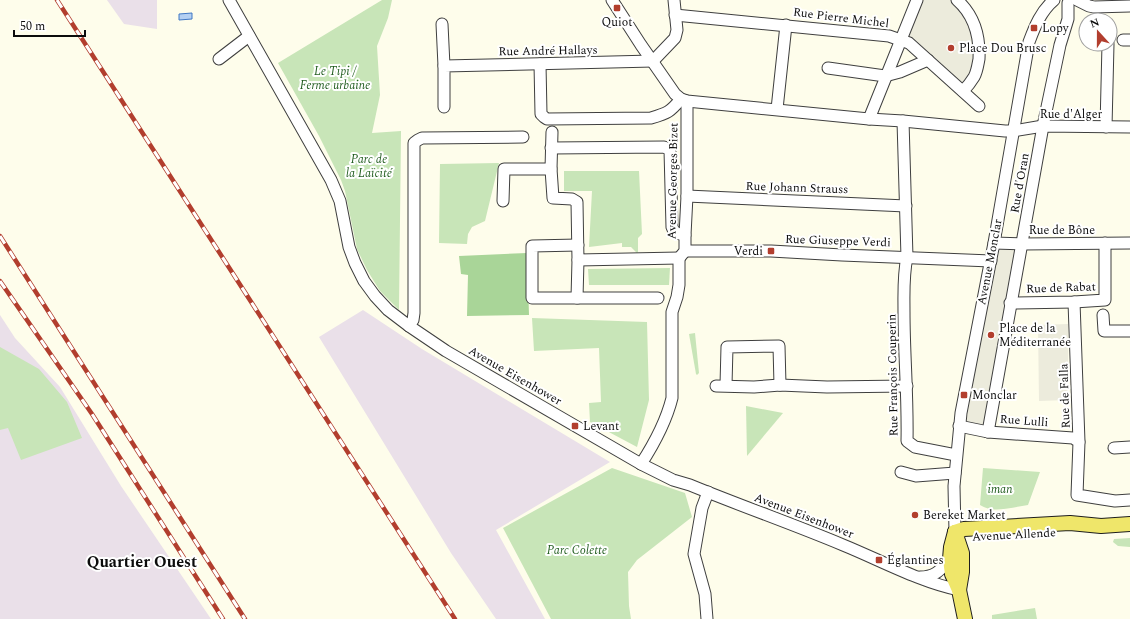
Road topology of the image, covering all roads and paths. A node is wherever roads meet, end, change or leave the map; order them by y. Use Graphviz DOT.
graph roads {
  1 [pos="229,0"];
  2 [pos="612,0"];
  3 [pos="674,0"];
  4 [pos="916,0"];
  5 [pos="957,0"];
  6 [pos="1055,0"];
  7 [pos="1073,1"];
  8 [pos="1130,6"];
  9 [pos="675,14"];
  10 [pos="442,24"];
  11 [pos="786,25"];
  12 [pos="250,36"];
  13 [pos="901,40"];
  14 [pos="1108,52"];
  15 [pos="219,59"];
  16 [pos="928,60"];
  17 [pos="653,62"];
  18 [pos="540,64"];
  19 [pos="444,66"];
  20 [pos="828,68"];
  21 [pos="885,76"];
  22 [pos="963,91"];
  23 [pos="684,100"];
  24 [pos="980,106"];
  25 [pos="444,107"];
  26 [pos="777,109"];
  27 [pos="869,119"];
  28 [pos="903,120"];
  29 [pos="1043,126"];
  30 [pos="1106,127"];
  31 [pos="1130,127"];
  32 [pos="1013,131"];
  33 [pos="552,132"];
  34 [pos="524,137"];
  35 [pos="551,148"];
  36 [pos="551,169"];
  37 [pos="687,196"];
  38 [pos="503,201"];
  39 [pos="906,206"];
  40 [pos="685,235"];
  41 [pos="994,243"];
  42 [pos="1105,243"];
  43 [pos="1130,243"];
  44 [pos="1022,244"];
  45 [pos="578,246"];
  46 [pos="682,255"];
  47 [pos="907,257"];
  48 [pos="578,260"];
  49 [pos="991,261"];
  50 [pos="577,298"];
  51 [pos="658,298"];
  52 [pos="1074,302"];
  53 [pos="1010,303"];
  54 [pos="1103,315"];
  55 [pos="409,326"];
  56 [pos="1130,331"];
  57 [pos="780,385"];
  58 [pos="907,386"];
  59 [pos="959,426"];
  60 [pos="988,432"];
  61 [pos="1079,445"];
  62 [pos="1130,447"];
  63 [pos="1114,448"];
  64 [pos="956,455"];
  65 [pos="641,464"];
  66 [pos="901,472"];
  67 [pos="955,473"];
  68 [pos="708,492"];
  69 [pos="1130,500"];
  70 [pos="1130,524"];
  71 [pos="955,532"];
  72 [pos="950,559"];
  73 [pos="917,577"];
  74 [pos="959,590"];
  75 [pos="707,619"];
  76 [pos="965,619"];
  1 -- 12 [label="street, Avenue Eisenhower"];
  2 -- 17 [label="street"];
  3 -- 9 [label="street"];
  4 -- 13 [label="street"];
  5 -- 22 [label="street"];
  6 -- 7 [label="street"];
  6 -- 32 [label="street, Avenue Monclar"];
  7 -- 8 [label="street"];
  7 -- 29 [label="street, Rue d'Oran"];
  9 -- 11 [label="street, Rue Pierre Michel"];
  9 -- 17 [label="street"];
  10 -- 19 [label="street"];
  11 -- 13 [label="street, Rue Pierre Michel"];
  11 -- 26 [label="street"];
  12 -- 15 [label="street"];
  12 -- 55 [label="street, Avenue Eisenhower"];
  13 -- 16 [label="street, Rue Pierre Michel"];
  13 -- 21 [label="street"];
  14 -- 30 [label="street"];
  16 -- 21 [label="street"];
  16 -- 22 [label="street, Rue Pierre Michel"];
  17 -- 18 [label="street, Rue André Hallays"];
  17 -- 23 [label="street"];
  18 -- 19 [label="street, Rue André Hallays"];
  18 -- 23 [label="street"];
  19 -- 25 [label="street"];
  20 -- 21 [label="street"];
  21 -- 27 [label="street"];
  22 -- 24 [label="street, Rue Pierre Michel"];
  23 -- 26 [label="street, Rue d'Alger"];
  23 -- 37 [label="street, Avenue Georges Bizet"];
  26 -- 27 [label="street, Rue d'Alger"];
  27 -- 28 [label="street, Rue d'Alger"];
  28 -- 32 [label="street, Rue d'Alger"];
  28 -- 39 [label="street, Rue François Couperin"];
  29 -- 30 [label="street, Rue d'Alger"];
  29 -- 32 [label="street, Rue d'Alger"];
  29 -- 44 [label="street, Rue d'Oran"];
  30 -- 31 [label="street, Rue d'Alger"];
  32 -- 41 [label="street, Avenue Monclar"];
  33 -- 35 [label="street"];
  34 -- 55 [label="street"];
  35 -- 36 [label="street"];
  35 -- 40 [label="street"];
  36 -- 38 [label="street"];
  36 -- 45 [label="street"];
  37 -- 39 [label="street, Rue Johann Strauss"];
  37 -- 40 [label="street, Avenue Georges Bizet"];
  39 -- 47 [label="street, Rue François Couperin"];
  40 -- 46 [label="street, Avenue Georges Bizet"];
  41 -- 44 [label="street, Rue de Bône"];
  41 -- 49 [label="street, Avenue Monclar"];
  42 -- 43 [label="street, Rue de Bône"];
  42 -- 44 [label="street, Rue de Bône"];
  42 -- 52 [label="street, Rue de Rabat"];
  44 -- 53 [label="street, Rue d'Oran"];
  45 -- 48 [label="street"];
  45 -- 50 [label="street"];
  46 -- 47 [label="street, Rue Giuseppe Verdi"];
  46 -- 48 [label="street, Rue Giuseppe Verdi"];
  46 -- 65 [label="street, Avenue Georges Bizet"];
  47 -- 49 [label="street, Rue Giuseppe Verdi"];
  47 -- 58 [label="street, Rue François Couperin"];
  48 -- 50 [label="street"];
  49 -- 59 [label="street, Avenue Monclar"];
  50 -- 51 [label="street"];
  52 -- 53 [label="street, Rue de Rabat"];
  52 -- 61 [label="street, Rue de Falla"];
  53 -- 60 [label="street, Rue d'Oran"];
  54 -- 56 [label="street"];
  55 -- 65 [label="street, Avenue Eisenhower"];
  57 -- 57 [label="street"];
  57 -- 58 [label="street"];
  58 -- 64 [label="street, Rue François Couperin"];
  59 -- 60 [label="street, Rue Lulli"];
  59 -- 64 [label="street, Avenue Monclar"];
  60 -- 61 [label="street, Rue Lulli"];
  61 -- 69 [label="street, Rue de Falla"];
  62 -- 63 [label="street"];
  64 -- 67 [label="street, Avenue Monclar"];
  65 -- 68 [label="street, Avenue Eisenhower"];
  66 -- 67 [label="street"];
  67 -- 71 [label="street, Avenue Monclar"];
  68 -- 73 [label="street, Avenue Eisenhower"];
  68 -- 75 [label="street"];
  70 -- 71 [label="main road, Avenue Allende"];
  71 -- 72 [label="main road, Avenue Monclar"];
  71 -- 74 [label="main road, Avenue Monclar"];
  72 -- 73 [label="street"];
  72 -- 74 [label="main road, Avenue Monclar"];
  73 -- 74 [label="street, Avenue Eisenhower"];
  74 -- 76 [label="main road, Avenue Monclar"];
}
